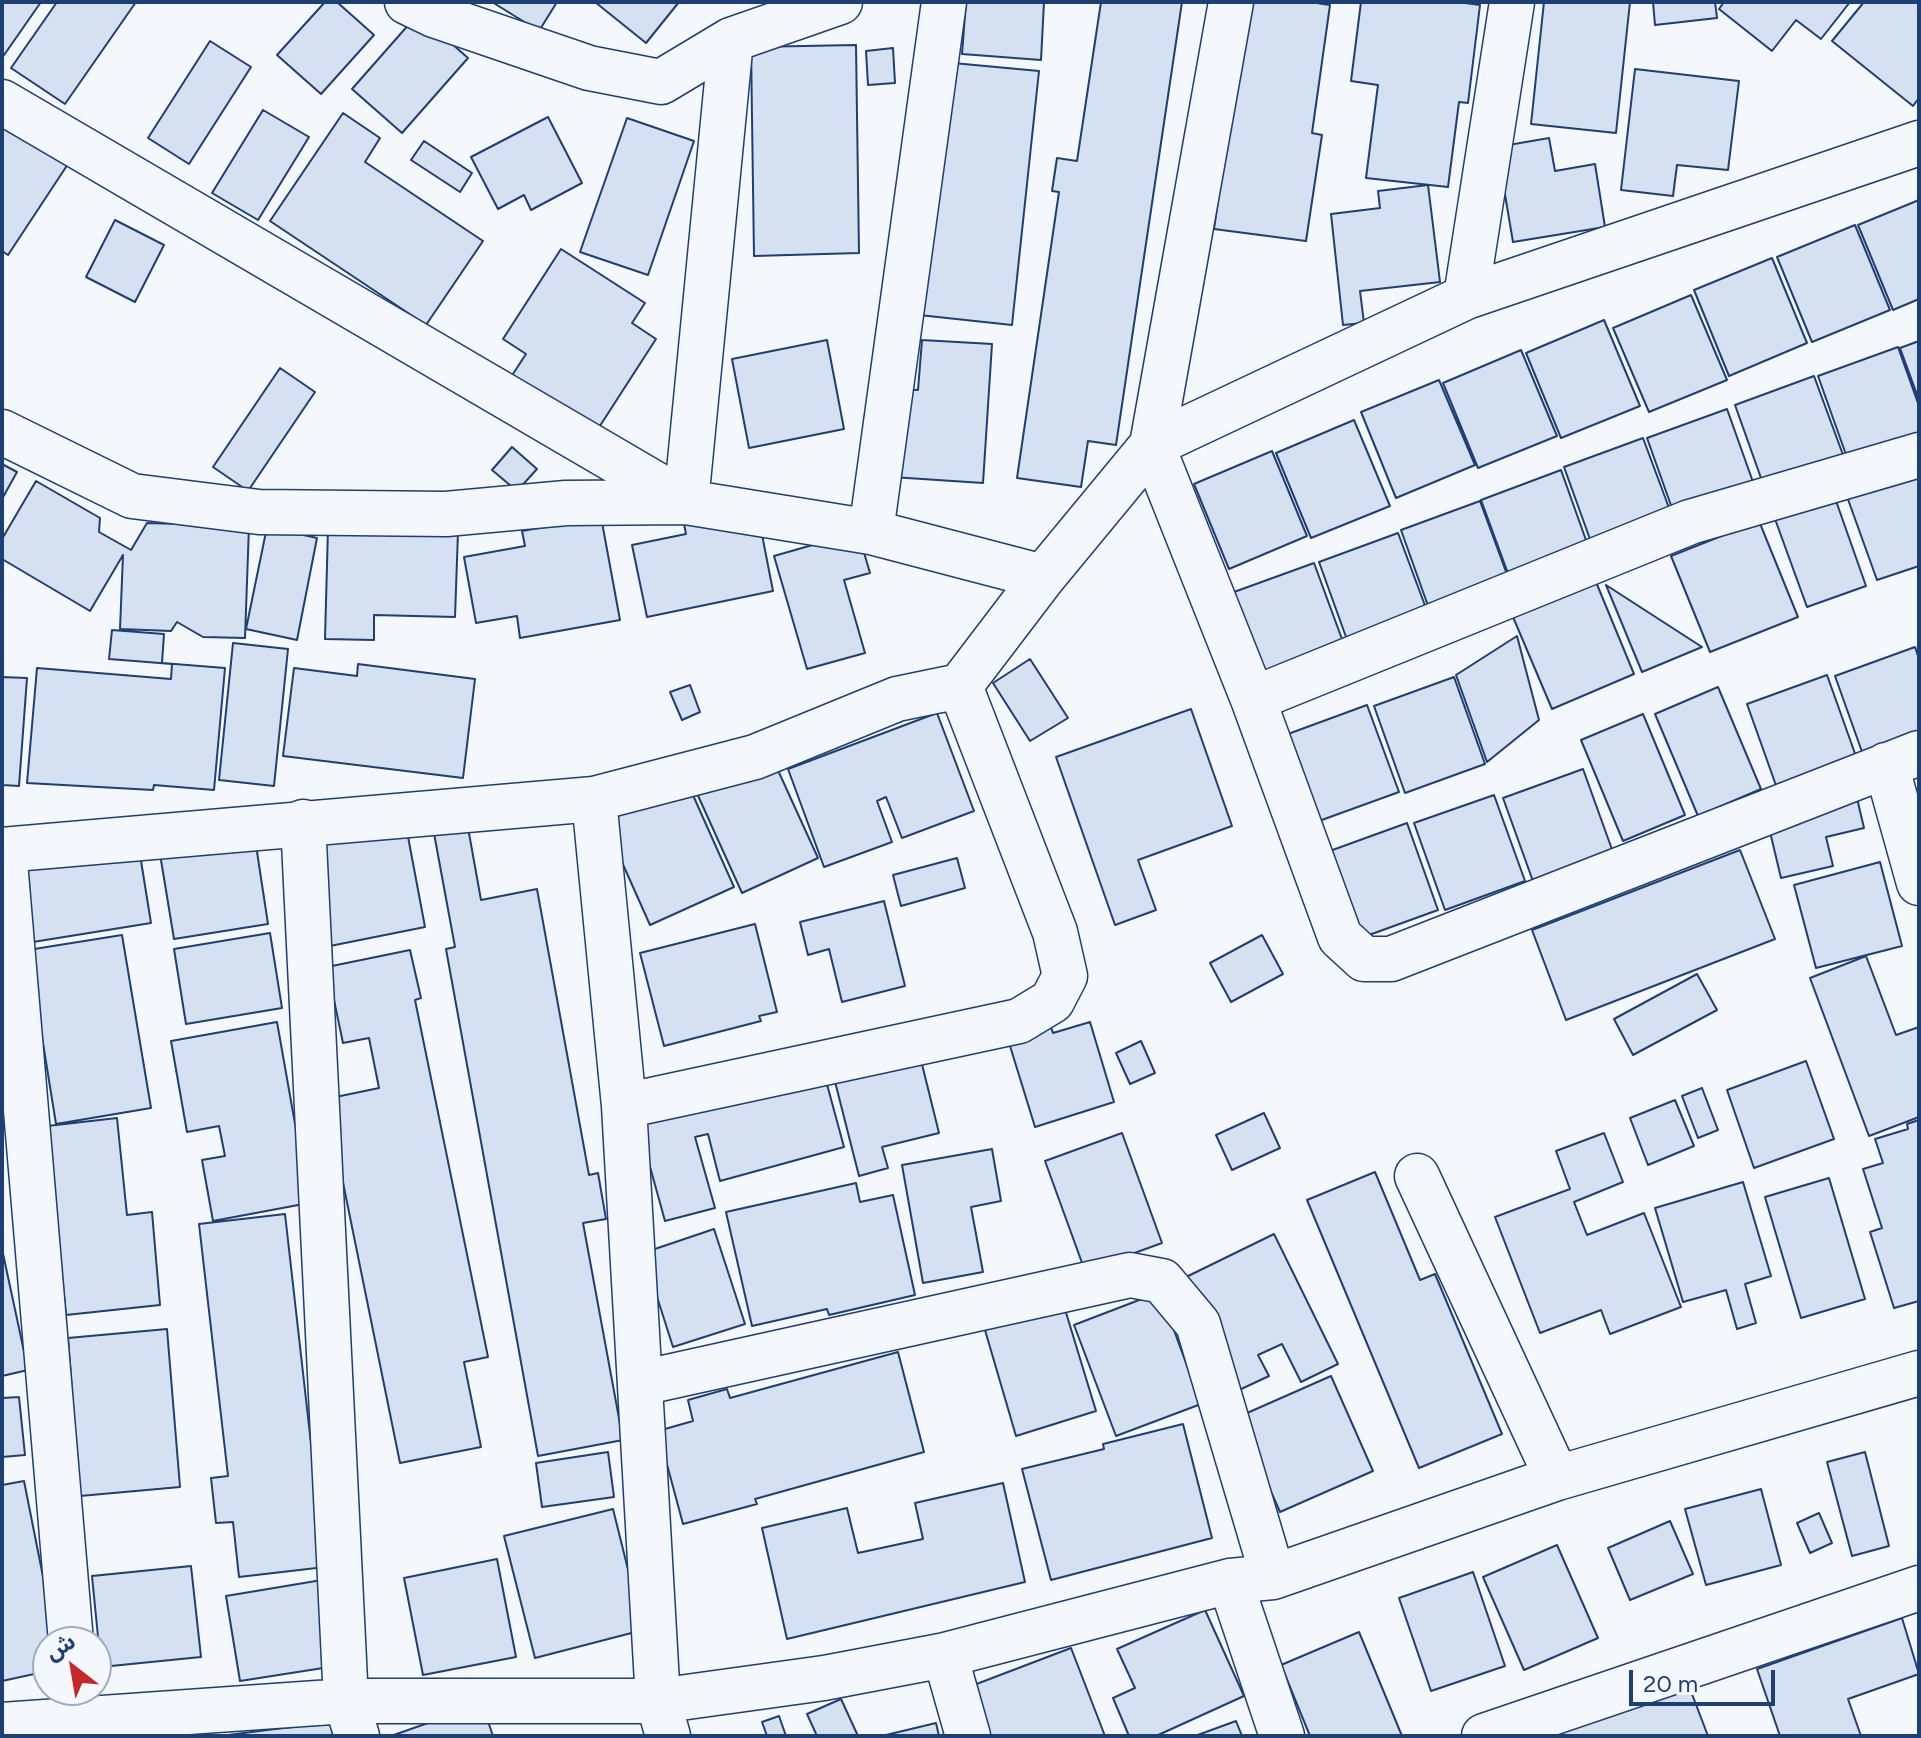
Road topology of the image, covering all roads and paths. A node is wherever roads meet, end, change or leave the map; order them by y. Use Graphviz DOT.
graph roads {
  1 [pos="407,2"];
  2 [pos="840,2"];
  3 [pos="944,2"];
  4 [pos="1231,2"];
  5 [pos="1512,2"];
  6 [pos="731,40"];
  7 [pos="2,102"];
  8 [pos="1919,143"];
  9 [pos="1466,297"];
  10 [pos="2,432"];
  11 [pos="1152,445"];
  12 [pos="1919,455"];
  13 [pos="686,502"];
  14 [pos="871,532"];
  15 [pos="1043,577"];
  16 [pos="960,686"];
  17 [pos="1253,699"];
  18 [pos="1902,759"];
  19 [pos="594,799"];
  20 [pos="303,822"];
  21 [pos="3,850"];
  22 [pos="1919,883"];
  23 [pos="624,1106"];
  24 [pos="1417,1176"];
  25 [pos="1919,1373"];
  26 [pos="641,1383"];
  27 [pos="1557,1478"];
  28 [pos="1273,1577"];
  29 [pos="1230,1581"];
  30 [pos="1919,1588"];
  31 [pos="70,1626"];
  32 [pos="945,1655"];
  33 [pos="74,1706"];
  34 [pos="98,1706"];
  35 [pos="351,1718"];
  36 [pos="663,1719"];
  37 [pos="8,1728"];
  38 [pos="968,1736"];
  39 [pos="1282,1736"];
  40 [pos="1484,1736"];
  1 -- 6 [label="street"];
  2 -- 6 [label="street"];
  3 -- 14 [label="street"];
  4 -- 11 [label="street"];
  5 -- 9 [label="street"];
  6 -- 13 [label="street"];
  7 -- 13 [label="street"];
  8 -- 9 [label="street"];
  9 -- 11 [label="street"];
  10 -- 13 [label="street"];
  11 -- 15 [label="street"];
  11 -- 17 [label="street"];
  12 -- 17 [label="street"];
  13 -- 14 [label="street"];
  14 -- 15 [label="street"];
  15 -- 16 [label="street"];
  16 -- 19 [label="street"];
  16 -- 23 [label="street"];
  17 -- 18 [label="street"];
  18 -- 22 [label="street"];
  19 -- 20 [label="street"];
  19 -- 23 [label="street"];
  20 -- 21 [label="street"];
  20 -- 35 [label="street"];
  21 -- 31 [label="street"];
  23 -- 26 [label="street"];
  24 -- 27 [label="street"];
  25 -- 27 [label="street"];
  26 -- 28 [label="street"];
  26 -- 36 [label="street"];
  27 -- 28 [label="street"];
  28 -- 29 [label="street"];
  29 -- 32 [label="street"];
  29 -- 39 [label="street"];
  30 -- 40 [label="street"];
  32 -- 36 [label="street"];
  32 -- 38 [label="street"];
  33 -- 37 [label="street"];
  34 -- 35 [label="street"];
  35 -- 36 [label="street"];
}
